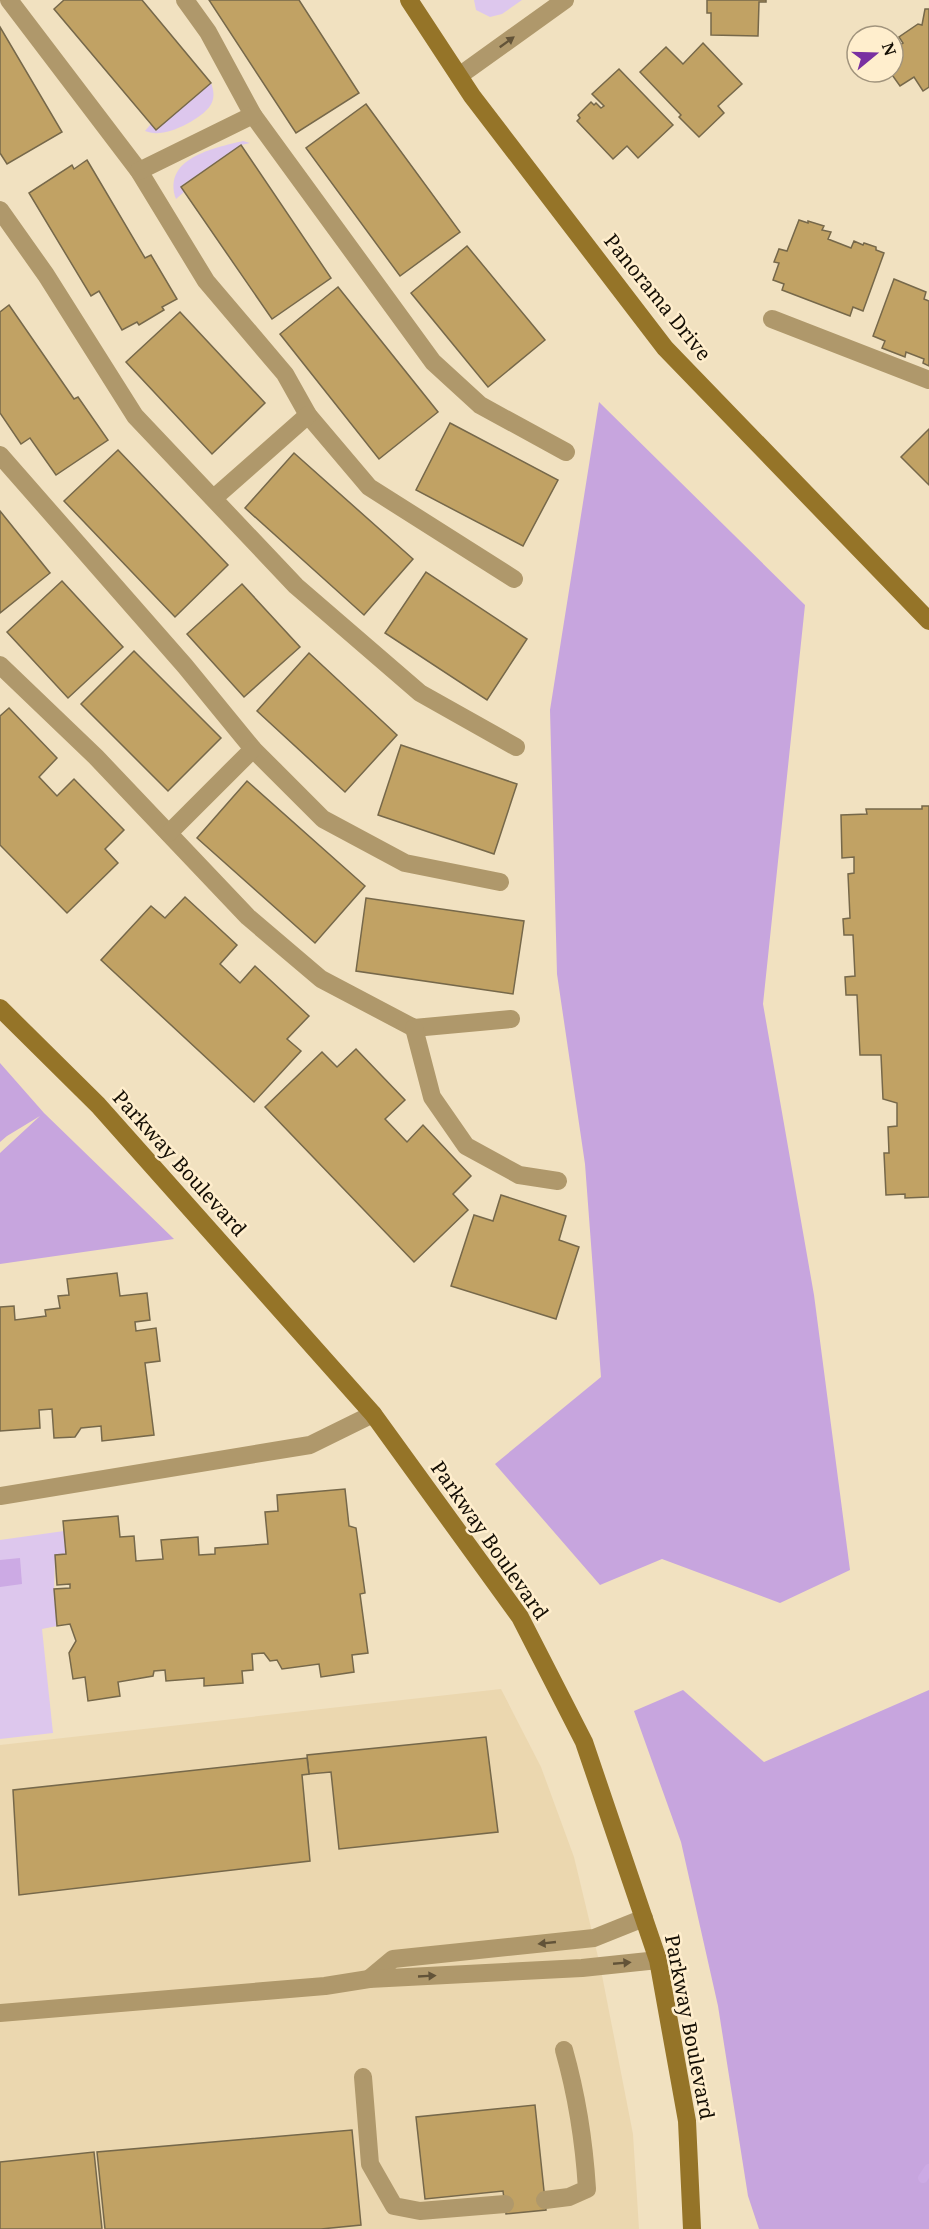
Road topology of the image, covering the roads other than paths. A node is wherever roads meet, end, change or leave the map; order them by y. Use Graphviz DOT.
graph roads {
  1 [pos="9,0"];
  2 [pos="185,0"];
  3 [pos="565,0"];
  4 [pos="414,2"];
  5 [pos="459,76"];
  6 [pos="252,115"];
  7 [pos="139,171"];
  8 [pos="0,210"];
  9 [pos="772,319"];
  10 [pos="929,380"];
  11 [pos="308,415"];
  12 [pos="566,452"];
  13 [pos="0,455"];
  14 [pos="214,498"];
  15 [pos="514,579"];
  16 [pos="929,621"];
  17 [pos="0,665"];
  18 [pos="516,747"];
  19 [pos="253,749"];
  20 [pos="169,833"];
  21 [pos="500,882"];
  22 [pos="0,1008"];
  23 [pos="511,1019"];
  24 [pos="414,1028"];
  25 [pos="558,1181"];
  26 [pos="373,1414"];
  27 [pos="0,1496"];
  28 [pos="644,1918"];
  29 [pos="658,1960"];
  30 [pos="369,1980"];
  31 [pos="0,2013"];
  32 [pos="564,2050"];
  33 [pos="363,2076"];
  34 [pos="544,2200"];
  35 [pos="505,2204"];
  36 [pos="692,2229"];
  1 -- 7 [label="street"];
  2 -- 6 [label="street"];
  5 -- 3 [label="street, one-way"];
  4 -- 5 [label="street, Panorama Drive"];
  5 -- 16 [label="street, Panorama Drive"];
  6 -- 7 [label="street"];
  6 -- 12 [label="street"];
  7 -- 11 [label="street"];
  8 -- 14 [label="street"];
  9 -- 10 [label="street"];
  11 -- 14 [label="street"];
  11 -- 15 [label="street"];
  13 -- 19 [label="street"];
  14 -- 18 [label="street"];
  17 -- 20 [label="street"];
  19 -- 20 [label="street"];
  19 -- 21 [label="street"];
  20 -- 24 [label="street"];
  22 -- 26 [label="street, Parkway Boulevard"];
  23 -- 24 [label="street"];
  24 -- 25 [label="street"];
  26 -- 27 [label="street"];
  26 -- 28 [label="street, Parkway Boulevard"];
  28 -- 29 [label="street, Parkway Boulevard"];
  28 -- 30 [label="street, one-way"];
  30 -- 29 [label="street, one-way"];
  29 -- 36 [label="street, Parkway Boulevard"];
  30 -- 31 [label="street"];
  32 -- 34 [label="street"];
  33 -- 35 [label="street"];
}
